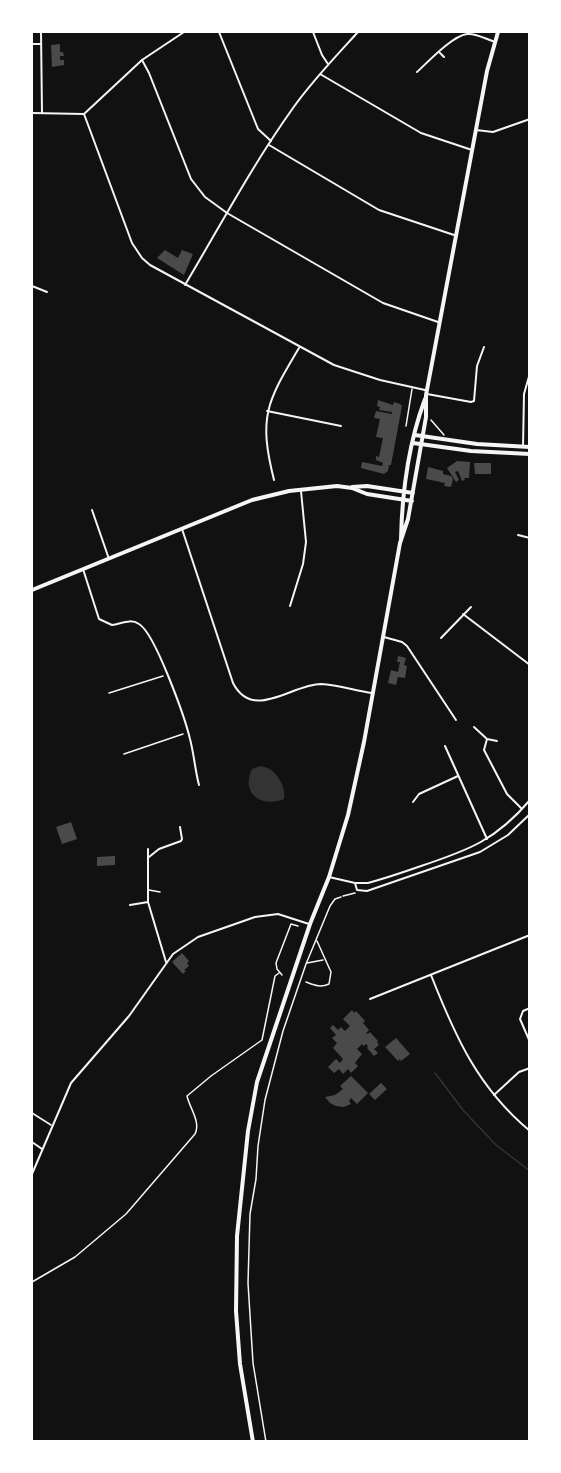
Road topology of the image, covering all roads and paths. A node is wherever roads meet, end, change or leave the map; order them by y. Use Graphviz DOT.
graph roads {
  1 [pos="41,32"];
  2 [pos="184,32"];
  3 [pos="219,32"];
  4 [pos="313,32"];
  5 [pos="358,32"];
  6 [pos="498,32"];
  7 [pos="495,42"];
  8 [pos="32,44"];
  9 [pos="41,44"];
  10 [pos="440,52"];
  11 [pos="444,57"];
  12 [pos="142,60"];
  13 [pos="328,64"];
  14 [pos="417,72"];
  15 [pos="320,74"];
  16 [pos="32,113"];
  17 [pos="42,113"];
  18 [pos="84,114"];
  19 [pos="530,119"];
  20 [pos="476,130"];
  21 [pos="270,143"];
  22 [pos="472,150"];
  23 [pos="227,213"];
  24 [pos="456,236"];
  25 [pos="185,285"];
  26 [pos="32,286"];
  27 [pos="47,292"];
  28 [pos="441,322"];
  29 [pos="299,347"];
  30 [pos="484,347"];
  31 [pos="530,373"];
  32 [pos="412,387"];
  33 [pos="427,393"];
  34 [pos="267,411"];
  35 [pos="431,420"];
  36 [pos="341,426"];
  37 [pos="406,426"];
  38 [pos="415,435"];
  39 [pos="443,435"];
  40 [pos="423,437"];
  41 [pos="421,444"];
  42 [pos="480,445"];
  43 [pos="412,446"];
  44 [pos="523,447"];
  45 [pos="530,447"];
  46 [pos="480,452"];
  47 [pos="530,454"];
  48 [pos="274,480"];
  49 [pos="352,488"];
  50 [pos="301,489"];
  51 [pos="405,492"];
  52 [pos="413,493"];
  53 [pos="404,500"];
  54 [pos="412,501"];
  55 [pos="92,510"];
  56 [pos="182,529"];
  57 [pos="518,535"];
  58 [pos="530,538"];
  59 [pos="400,543"];
  60 [pos="109,559"];
  61 [pos="83,569"];
  62 [pos="32,590"];
  63 [pos="290,606"];
  64 [pos="471,607"];
  65 [pos="463,614"];
  66 [pos="383,637"];
  67 [pos="441,638"];
  68 [pos="530,665"];
  69 [pos="166,675"];
  70 [pos="109,693"];
  71 [pos="373,693"];
  72 [pos="456,720"];
  73 [pos="474,727"];
  74 [pos="188,732"];
  75 [pos="487,739"];
  76 [pos="497,741"];
  77 [pos="445,747"];
  78 [pos="124,754"];
  79 [pos="458,776"];
  80 [pos="199,785"];
  81 [pos="530,800"];
  82 [pos="413,802"];
  83 [pos="522,809"];
  84 [pos="530,814"];
  85 [pos="180,827"];
  86 [pos="502,829"];
  87 [pos="508,835"];
  88 [pos="488,839"];
  89 [pos="148,849"];
  90 [pos="149,857"];
  91 [pos="329,877"];
  92 [pos="355,883"];
  93 [pos="148,890"];
  94 [pos="160,892"];
  95 [pos="355,893"];
  96 [pos="148,902"];
  97 [pos="130,905"];
  98 [pos="310,924"];
  99 [pos="297,927"];
  100 [pos="530,935"];
  101 [pos="316,941"];
  102 [pos="325,961"];
  103 [pos="166,962"];
  104 [pos="306,964"];
  105 [pos="279,973"];
  106 [pos="282,975"];
  107 [pos="431,975"];
  108 [pos="306,982"];
  109 [pos="370,999"];
  110 [pos="530,1008"];
  111 [pos="530,1042"];
  112 [pos="530,1068"];
  113 [pos="493,1095"];
  114 [pos="32,1104"];
  115 [pos="32,1112"];
  116 [pos="52,1125"];
  117 [pos="530,1131"];
  118 [pos="32,1142"];
  119 [pos="42,1149"];
  120 [pos="32,1174"];
  121 [pos="32,1282"];
  122 [pos="253,1442"];
  123 [pos="266,1442"];
  1 -- 9 [label="street"];
  2 -- 12 [label="street"];
  3 -- 21 [label="street"];
  4 -- 13 [label="street"];
  5 -- 13 [label="street"];
  6 -- 7 [label="main road"];
  7 -- 10 [label="street"];
  7 -- 20 [label="main road"];
  8 -- 9 [label="street"];
  9 -- 17 [label="street"];
  10 -- 11 [label="street"];
  10 -- 14 [label="street"];
  12 -- 18 [label="street"];
  12 -- 23 [label="street"];
  13 -- 15 [label="street"];
  15 -- 21 [label="street"];
  15 -- 22 [label="street"];
  16 -- 17 [label="street"];
  17 -- 18 [label="street"];
  18 -- 25 [label="street"];
  19 -- 20 [label="street"];
  20 -- 22 [label="main road"];
  21 -- 23 [label="street"];
  21 -- 24 [label="street"];
  22 -- 24 [label="main road"];
  23 -- 25 [label="street"];
  23 -- 28 [label="street"];
  24 -- 28 [label="main road"];
  25 -- 29 [label="street"];
  26 -- 27 [label="street"];
  28 -- 33 [label="main road"];
  29 -- 32 [label="street"];
  29 -- 34 [label="street"];
  30 -- 33 [label="street"];
  31 -- 44 [label="street"];
  32 -- 33 [label="street"];
  32 -- 37 [label="lane"];
  33 -- 38 [label="main road"];
  33 -- 40 [label="main road"];
  34 -- 36 [label="street"];
  34 -- 48 [label="street"];
  35 -- 39 [label="path"];
  38 -- 40 [label="main road"];
  38 -- 43 [label="main road"];
  40 -- 41 [label="main road"];
  40 -- 42 [label="main road"];
  41 -- 43 [label="main road"];
  41 -- 46 [label="main road"];
  41 -- 52 [label="main road"];
  42 -- 44 [label="main road"];
  42 -- 46 [label="street"];
  43 -- 51 [label="main road"];
  44 -- 45 [label="main road"];
  46 -- 47 [label="main road"];
  49 -- 50 [label="main road"];
  49 -- 51 [label="main road"];
  49 -- 53 [label="main road"];
  50 -- 56 [label="main road"];
  50 -- 63 [label="street"];
  51 -- 52 [label="main road"];
  51 -- 53 [label="main road"];
  52 -- 54 [label="main road"];
  53 -- 54 [label="main road"];
  53 -- 59 [label="main road"];
  54 -- 59 [label="main road"];
  55 -- 60 [label="street"];
  56 -- 60 [label="main road"];
  56 -- 71 [label="street"];
  57 -- 58 [label="street"];
  59 -- 66 [label="main road"];
  60 -- 61 [label="main road"];
  61 -- 62 [label="main road"];
  61 -- 69 [label="street"];
  64 -- 65 [label="street"];
  65 -- 67 [label="street"];
  65 -- 68 [label="street"];
  66 -- 71 [label="main road"];
  66 -- 72 [label="street"];
  69 -- 70 [label="path"];
  69 -- 74 [label="street"];
  71 -- 91 [label="main road"];
  73 -- 75 [label="street"];
  74 -- 78 [label="path"];
  74 -- 80 [label="street"];
  75 -- 76 [label="street"];
  75 -- 83 [label="street"];
  77 -- 79 [label="street"];
  79 -- 82 [label="street"];
  79 -- 88 [label="street"];
  81 -- 83 [label="street"];
  83 -- 86 [label="street"];
  84 -- 87 [label="street"];
  85 -- 90 [label="street"];
  86 -- 87 [label="street"];
  86 -- 88 [label="street"];
  87 -- 92 [label="street"];
  88 -- 92 [label="street"];
  89 -- 90 [label="street"];
  90 -- 93 [label="street"];
  91 -- 92 [label="street"];
  91 -- 98 [label="main road"];
  93 -- 94 [label="lane"];
  93 -- 96 [label="street"];
  95 -- 101 [label="path"];
  96 -- 97 [label="street"];
  96 -- 103 [label="street"];
  98 -- 103 [label="street"];
  98 -- 122 [label="main road"];
  99 -- 105 [label="path"];
  100 -- 107 [label="street"];
  101 -- 102 [label="path"];
  101 -- 104 [label="path"];
  102 -- 104 [label="path"];
  102 -- 108 [label="path"];
  103 -- 116 [label="street"];
  104 -- 123 [label="path"];
  105 -- 106 [label="path"];
  105 -- 121 [label="path"];
  107 -- 109 [label="street"];
  107 -- 113 [label="street"];
  110 -- 111 [label="street"];
  112 -- 113 [label="street"];
  113 -- 117 [label="street"];
  114 -- 115 [label="lane"];
  115 -- 116 [label="lane"];
  116 -- 119 [label="street"];
  118 -- 119 [label="street"];
  119 -- 120 [label="street"];
}
